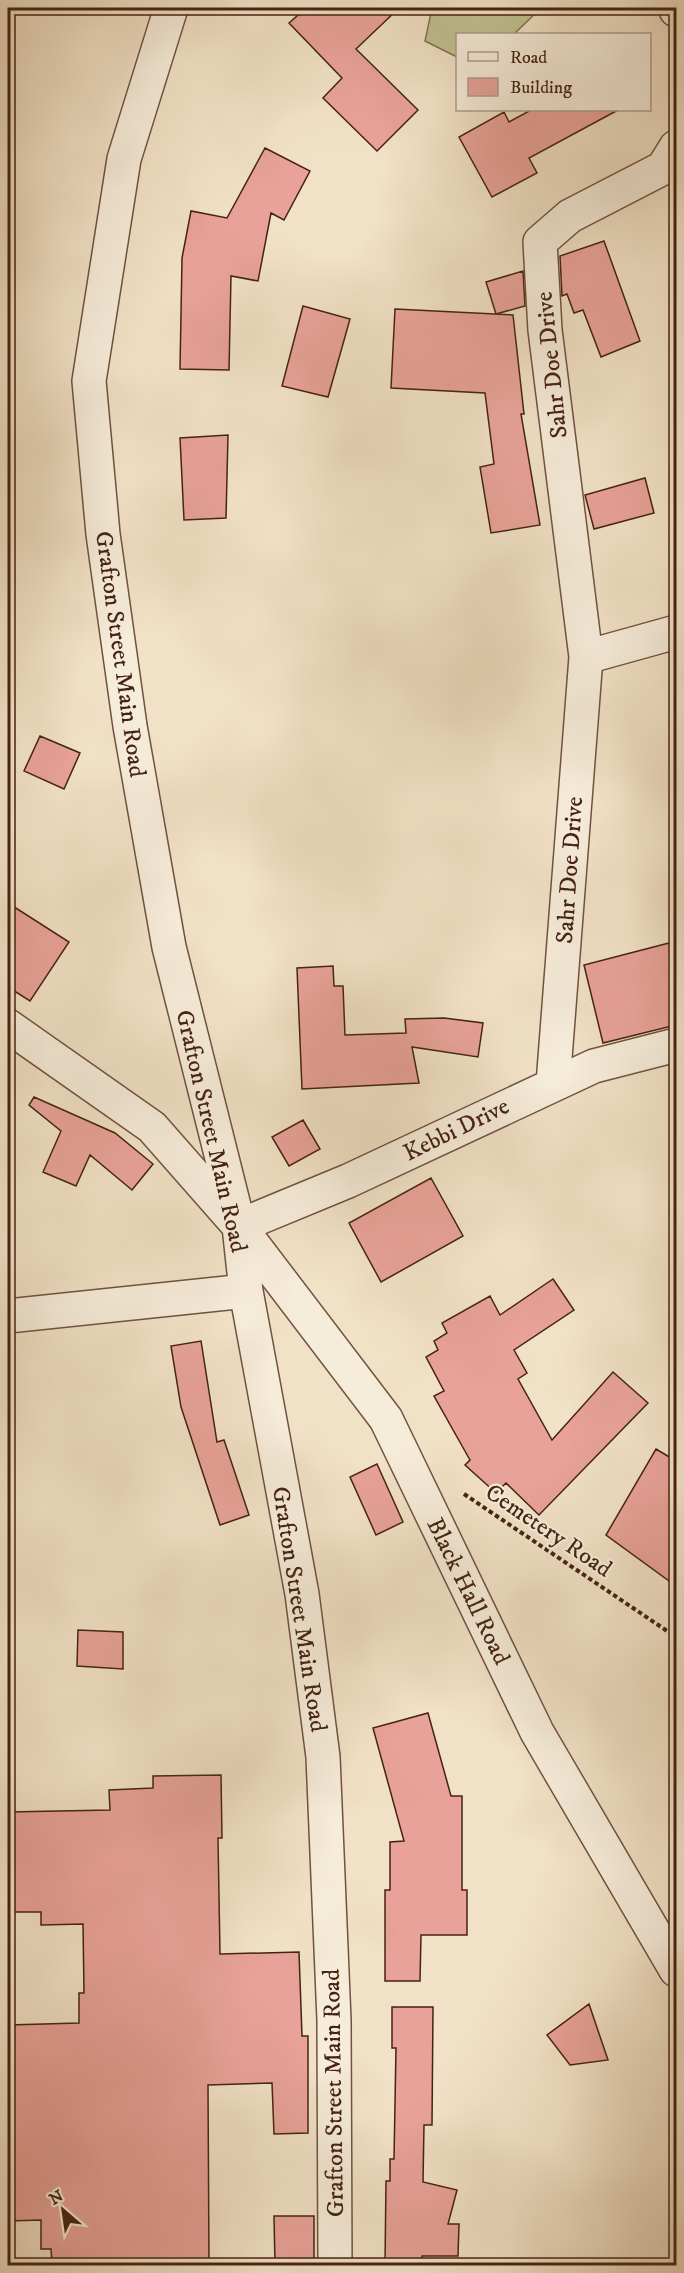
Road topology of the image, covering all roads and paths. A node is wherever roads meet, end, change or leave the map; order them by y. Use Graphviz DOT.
graph roads {
  1 [pos="171,8"];
  2 [pos="676,147"];
  3 [pos="676,632"];
  4 [pos="586,657"];
  5 [pos="8,1026"];
  6 [pos="676,1045"];
  7 [pos="553,1084"];
  8 [pos="239,1226"];
  9 [pos="246,1291"];
  10 [pos="8,1316"];
  11 [pos="460,1492"];
  12 [pos="676,1637"];
  13 [pos="676,1970"];
  14 [pos="336,2265"];
  1 -- 8 [label="street, Grafton Street Main Road"];
  2 -- 4 [label="street, Sahr Doe Drive"];
  3 -- 4 [label="street"];
  4 -- 7 [label="street, Sahr Doe Drive"];
  5 -- 8 [label="street, Black Hall Road"];
  6 -- 7 [label="street, Kebbi Drive"];
  7 -- 8 [label="street, Kebbi Drive"];
  8 -- 9 [label="street, Grafton Street Main Road"];
  8 -- 13 [label="street, Black Hall Road"];
  9 -- 10 [label="street"];
  9 -- 14 [label="street, Grafton Street Main Road"];
  11 -- 12 [label="path, Cemetery Road"];
}
